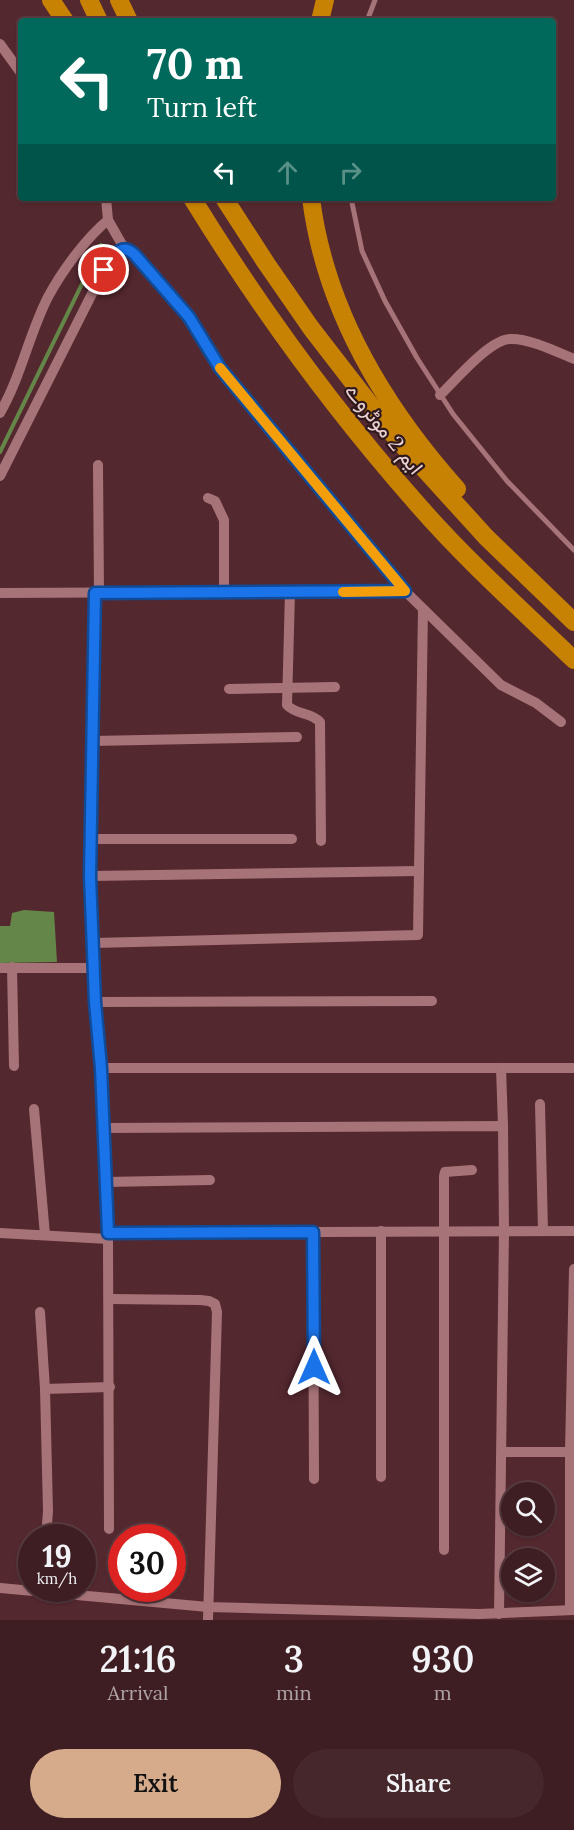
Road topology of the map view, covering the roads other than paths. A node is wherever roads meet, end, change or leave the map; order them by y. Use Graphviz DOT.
graph roads {
  1 [pos="51,0"];
  2 [pos="89,0"];
  3 [pos="119,0"];
  4 [pos="325,0"];
  5 [pos="375,0"];
  6 [pos="63,18"];
  7 [pos="98,18"];
  8 [pos="128,18"];
  9 [pos="321,18"];
  10 [pos="368,18"];
  11 [pos="0,44"];
  12 [pos="18,69"];
  13 [pos="105,201"];
  14 [pos="180,201"];
  15 [pos="194,201"];
  16 [pos="226,201"];
  17 [pos="311,201"];
  18 [pos="352,201"];
  19 [pos="108,220"];
  20 [pos="124,249"];
  21 [pos="574,359"];
  22 [pos="441,395"];
  23 [pos="0,413"];
  24 [pos="376,455"];
  25 [pos="98,465"];
  26 [pos="0,476"];
  27 [pos="208,498"];
  28 [pos="574,550"];
  29 [pos="405,591"];
  30 [pos="290,592"];
  31 [pos="0,593"];
  32 [pos="97,593"];
  33 [pos="224,593"];
  34 [pos="423,609"];
  35 [pos="574,617"];
  36 [pos="574,622"];
  37 [pos="574,660"];
  38 [pos="335,687"];
  39 [pos="287,688"];
  40 [pos="228,689"];
  41 [pos="561,722"];
  42 [pos="297,737"];
  43 [pos="92,741"];
  44 [pos="90,839"];
  45 [pos="292,839"];
  46 [pos="321,841"];
  47 [pos="419,871"];
  48 [pos="90,876"];
  49 [pos="94,943"];
  50 [pos="0,968"];
  51 [pos="12,968"];
  52 [pos="95,968"];
  53 [pos="432,1001"];
  54 [pos="95,1002"];
  55 [pos="14,1066"];
  56 [pos="101,1068"];
  57 [pos="501,1068"];
  58 [pos="574,1068"];
  59 [pos="540,1104"];
  60 [pos="34,1109"];
  61 [pos="503,1126"];
  62 [pos="103,1128"];
  63 [pos="472,1170"];
  64 [pos="210,1180"];
  65 [pos="106,1182"];
  66 [pos="381,1231"];
  67 [pos="443,1231"];
  68 [pos="504,1231"];
  69 [pos="543,1231"];
  70 [pos="574,1231"];
  71 [pos="313,1232"];
  72 [pos="0,1233"];
  73 [pos="45,1235"];
  74 [pos="108,1236"];
  75 [pos="574,1269"];
  76 [pos="110,1299"];
  77 [pos="40,1312"];
  78 [pos="110,1387"];
  79 [pos="45,1389"];
  80 [pos="502,1452"];
  81 [pos="572,1452"];
  82 [pos="381,1477"];
  83 [pos="314,1479"];
  84 [pos="47,1524"];
  85 [pos="109,1524"];
  86 [pos="444,1550"];
  87 [pos="0,1588"];
  88 [pos="18,1589"];
  89 [pos="96,1595"];
  90 [pos="208,1607"];
  91 [pos="572,1610"];
  92 [pos="499,1614"];
  93 [pos="208,1620"];
  1 -- 6 [label="highway"];
  2 -- 7 [label="highway"];
  3 -- 8 [label="highway"];
  4 -- 9 [label="highway"];
  5 -- 10 [label="lane"];
  11 -- 12 [label="street"];
  13 -- 19 [label="street"];
  14 -- 24 [label="highway"];
  15 -- 24 [label="highway, ایم 2 موٹروے"];
  16 -- 36 [label="highway, ایم 2 موٹروے"];
  17 -- 35 [label="highway"];
  18 -- 22 [label="lane"];
  19 -- 20 [label="street"];
  19 -- 23 [label="street"];
  20 -- 26 [label="street"];
  20 -- 29 [label="street"];
  21 -- 22 [label="street"];
  22 -- 28 [label="lane"];
  24 -- 37 [label="highway, ایم 2 موٹروے"];
  25 -- 32 [label="street"];
  27 -- 33 [label="street"];
  29 -- 30 [label="street"];
  29 -- 34 [label="street"];
  30 -- 33 [label="street"];
  30 -- 39 [label="street"];
  31 -- 32 [label="street"];
  32 -- 33 [label="street"];
  32 -- 43 [label="street"];
  34 -- 41 [label="street"];
  34 -- 47 [label="street"];
  38 -- 39 [label="street"];
  39 -- 40 [label="street"];
  39 -- 46 [label="street"];
  42 -- 43 [label="street"];
  43 -- 44 [label="street"];
  44 -- 45 [label="street"];
  44 -- 48 [label="street"];
  47 -- 48 [label="street"];
  47 -- 49 [label="street"];
  48 -- 49 [label="street"];
  49 -- 52 [label="street"];
  50 -- 51 [label="street"];
  51 -- 52 [label="street"];
  51 -- 55 [label="street"];
  52 -- 54 [label="street"];
  53 -- 54 [label="street"];
  54 -- 56 [label="street"];
  56 -- 57 [label="street"];
  56 -- 62 [label="street"];
  57 -- 58 [label="street"];
  57 -- 61 [label="street"];
  59 -- 69 [label="street"];
  60 -- 73 [label="street"];
  61 -- 62 [label="street"];
  61 -- 68 [label="street"];
  62 -- 65 [label="street"];
  63 -- 67 [label="street"];
  64 -- 65 [label="street"];
  65 -- 74 [label="street"];
  66 -- 67 [label="street"];
  66 -- 71 [label="street"];
  66 -- 82 [label="street"];
  67 -- 68 [label="street"];
  67 -- 86 [label="street"];
  68 -- 69 [label="street"];
  68 -- 80 [label="street"];
  69 -- 70 [label="street"];
  71 -- 74 [label="street"];
  71 -- 83 [label="street"];
  72 -- 73 [label="street"];
  73 -- 74 [label="street"];
  74 -- 76 [label="street"];
  75 -- 81 [label="street"];
  76 -- 78 [label="street"];
  76 -- 90 [label="street"];
  77 -- 79 [label="street"];
  78 -- 79 [label="street"];
  78 -- 85 [label="street"];
  79 -- 84 [label="street"];
  80 -- 81 [label="street"];
  80 -- 92 [label="street"];
  81 -- 91 [label="street"];
  87 -- 88 [label="street"];
  89 -- 90 [label="street"];
  90 -- 92 [label="street"];
  90 -- 93 [label="street"];
  91 -- 92 [label="street"];
}
